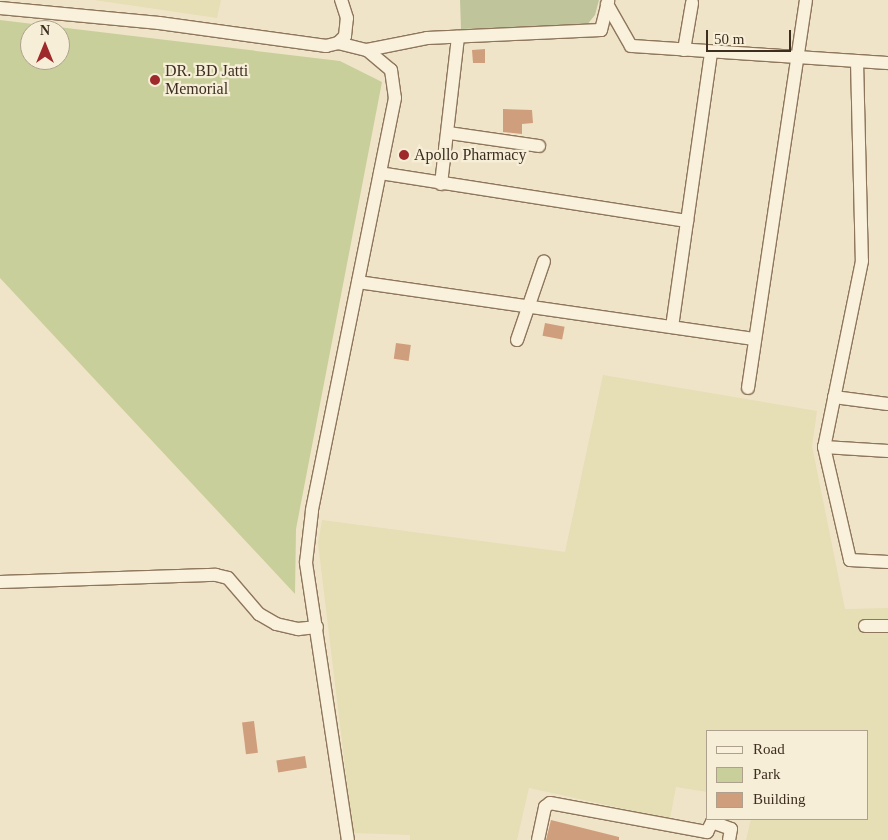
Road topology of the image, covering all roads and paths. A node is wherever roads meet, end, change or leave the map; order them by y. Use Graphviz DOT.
graph roads {
  1 [pos="341,0"];
  2 [pos="806,0"];
  3 [pos="608,2"];
  4 [pos="692,2"];
  5 [pos="0,8"];
  6 [pos="458,37"];
  7 [pos="338,43"];
  8 [pos="367,50"];
  9 [pos="684,50"];
  10 [pos="711,52"];
  11 [pos="795,57"];
  12 [pos="857,61"];
  13 [pos="888,63"];
  14 [pos="449,133"];
  15 [pos="539,146"];
  16 [pos="380,173"];
  17 [pos="441,184"];
  18 [pos="687,221"];
  19 [pos="544,261"];
  20 [pos="358,282"];
  21 [pos="527,306"];
  22 [pos="672,327"];
  23 [pos="754,339"];
  24 [pos="516,340"];
  25 [pos="748,388"];
  26 [pos="834,397"];
  27 [pos="888,404"];
  28 [pos="824,447"];
  29 [pos="888,451"];
  30 [pos="888,562"];
  31 [pos="0,582"];
  32 [pos="865,626"];
  33 [pos="888,626"];
  34 [pos="317,627"];
  35 [pos="348,840"];
  36 [pos="538,840"];
  37 [pos="729,840"];
  1 -- 7 [label="street"];
  2 -- 11 [label="street"];
  3 -- 6 [label="street"];
  3 -- 9 [label="street"];
  4 -- 9 [label="street"];
  5 -- 7 [label="street"];
  6 -- 8 [label="street"];
  6 -- 14 [label="street"];
  7 -- 8 [label="street"];
  8 -- 16 [label="street"];
  9 -- 10 [label="street"];
  10 -- 11 [label="street"];
  10 -- 18 [label="street"];
  11 -- 12 [label="street"];
  11 -- 23 [label="street"];
  12 -- 13 [label="street"];
  12 -- 26 [label="street"];
  14 -- 15 [label="street"];
  14 -- 17 [label="street"];
  16 -- 17 [label="street"];
  16 -- 20 [label="street"];
  17 -- 18 [label="street"];
  18 -- 22 [label="street"];
  19 -- 21 [label="street"];
  20 -- 21 [label="street"];
  20 -- 34 [label="street"];
  21 -- 22 [label="street"];
  21 -- 24 [label="street"];
  22 -- 23 [label="street"];
  23 -- 25 [label="street"];
  26 -- 27 [label="street"];
  26 -- 28 [label="street"];
  28 -- 29 [label="street"];
  28 -- 30 [label="street"];
  31 -- 34 [label="street"];
  32 -- 33 [label="street"];
  34 -- 35 [label="street"];
  36 -- 37 [label="street"];
}
